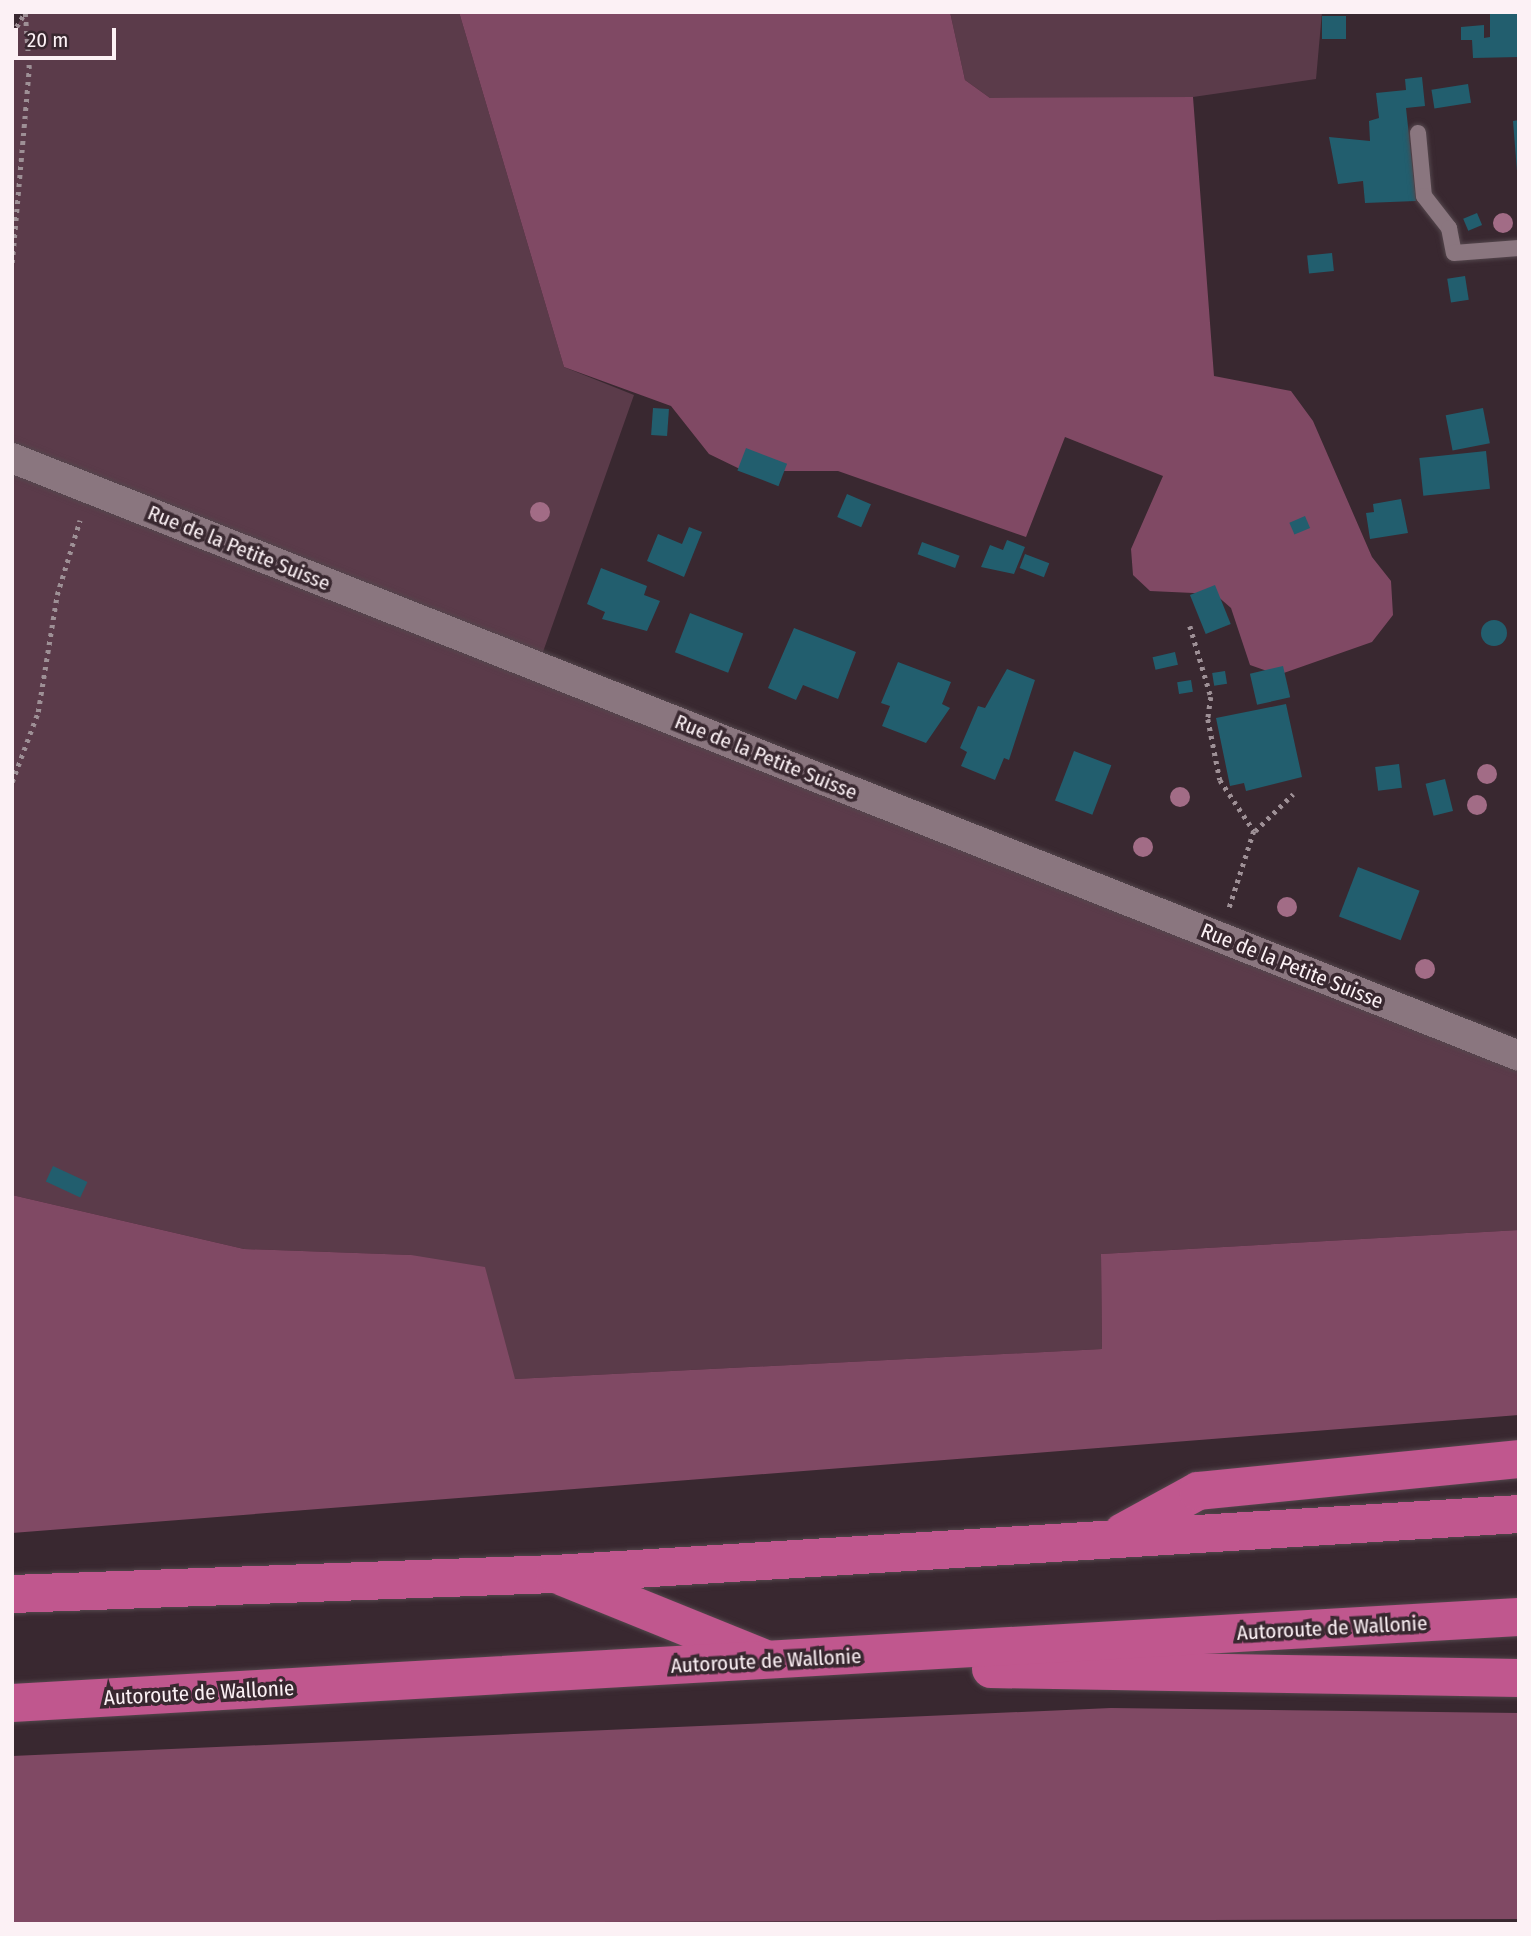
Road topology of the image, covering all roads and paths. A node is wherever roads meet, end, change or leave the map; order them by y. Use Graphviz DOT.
graph roads {
  1 [pos="25,12"];
  2 [pos="12,34"];
  3 [pos="1418,133"];
  4 [pos="1519,248"];
  5 [pos="12,263"];
  6 [pos="12,458"];
  7 [pos="91,489"];
  8 [pos="1190,626"];
  9 [pos="12,782"];
  10 [pos="1293,794"];
  11 [pos="1254,831"];
  12 [pos="1220,937"];
  13 [pos="1519,1056"];
  14 [pos="1519,1459"];
  15 [pos="1519,1514"];
  16 [pos="1114,1537"];
  17 [pos="555,1574"];
  18 [pos="12,1594"];
  19 [pos="1519,1617"];
  20 [pos="770,1660"];
  21 [pos="1519,1678"];
  22 [pos="12,1703"];
  1 -- 2 [label="path"];
  1 -- 5 [label="path"];
  3 -- 4 [label="lane"];
  6 -- 7 [label="street, Rue de la Petite Suisse"];
  7 -- 9 [label="path"];
  7 -- 12 [label="street, Rue de la Petite Suisse"];
  8 -- 11 [label="path"];
  10 -- 11 [label="path"];
  11 -- 12 [label="path"];
  12 -- 13 [label="street, Rue de la Petite Suisse"];
  14 -- 16 [label="highway"];
  15 -- 16 [label="highway"];
  16 -- 17 [label="highway"];
  17 -- 18 [label="highway"];
  17 -- 20 [label="highway"];
  19 -- 20 [label="highway, Autoroute de Wallonie"];
  20 -- 21 [label="highway"];
  20 -- 22 [label="highway, Autoroute de Wallonie"];
}
